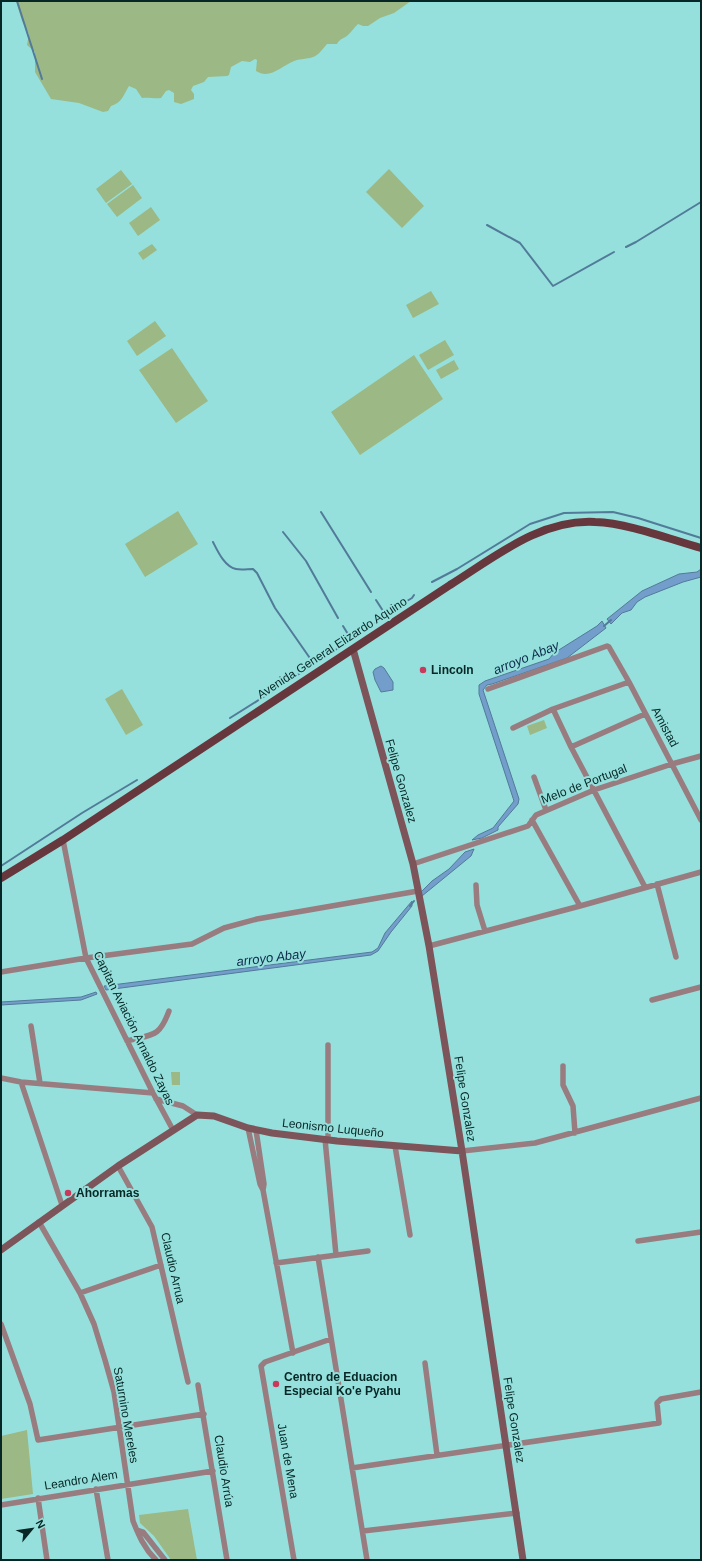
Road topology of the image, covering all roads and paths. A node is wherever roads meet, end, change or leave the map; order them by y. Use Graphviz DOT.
graph roads {
  1 [pos="701,548"];
  2 [pos="353,649"];
  3 [pos="629,682"];
  4 [pos="488,689"];
  5 [pos="554,709"];
  6 [pos="645,714"];
  7 [pos="513,728"];
  8 [pos="571,747"];
  9 [pos="701,756"];
  10 [pos="672,764"];
  11 [pos="534,777"];
  12 [pos="594,790"];
  13 [pos="546,810"];
  14 [pos="532,820"];
  15 [pos="701,820"];
  16 [pos="63,840"];
  17 [pos="413,864"];
  18 [pos="701,872"];
  19 [pos="1,878"];
  20 [pos="657,884"];
  21 [pos="476,885"];
  22 [pos="645,888"];
  23 [pos="418,891"];
  24 [pos="580,906"];
  25 [pos="485,931"];
  26 [pos="429,946"];
  27 [pos="676,957"];
  28 [pos="86,958"];
  29 [pos="1,972"];
  30 [pos="701,987"];
  31 [pos="652,1000"];
  32 [pos="169,1011"];
  33 [pos="31,1026"];
  34 [pos="127,1041"];
  35 [pos="328,1045"];
  36 [pos="564,1066"];
  37 [pos="1,1078"];
  38 [pos="21,1082"];
  39 [pos="40,1083"];
  40 [pos="153,1093"];
  41 [pos="701,1098"];
  42 [pos="156,1099"];
  43 [pos="197,1115"];
  44 [pos="248,1128"];
  45 [pos="173,1130"];
  46 [pos="256,1130"];
  47 [pos="575,1133"];
  48 [pos="326,1140"];
  49 [pos="395,1146"];
  50 [pos="462,1151"];
  51 [pos="118,1166"];
  52 [pos="263,1190"];
  53 [pos="62,1206"];
  54 [pos="39,1222"];
  55 [pos="701,1232"];
  56 [pos="410,1235"];
  57 [pos="638,1241"];
  58 [pos="1,1249"];
  59 [pos="368,1251"];
  60 [pos="336,1255"];
  61 [pos="318,1257"];
  62 [pos="276,1263"];
  63 [pos="161,1265"];
  64 [pos="80,1293"];
  65 [pos="1,1324"];
  66 [pos="331,1339"];
  67 [pos="293,1353"];
  68 [pos="425,1363"];
  69 [pos="188,1382"];
  70 [pos="198,1385"];
  71 [pos="701,1392"];
  72 [pos="204,1414"];
  73 [pos="120,1428"];
  74 [pos="506,1445"];
  75 [pos="437,1456"];
  76 [pos="352,1468"];
  77 [pos="213,1471"];
  78 [pos="127,1484"];
  79 [pos="96,1489"];
  80 [pos="38,1498"];
  81 [pos="1,1505"];
  82 [pos="517,1513"];
  83 [pos="137,1530"];
  84 [pos="363,1531"];
  85 [pos="47,1560"];
  86 [pos="108,1560"];
  87 [pos="156,1560"];
  88 [pos="165,1560"];
  89 [pos="227,1560"];
  90 [pos="294,1560"];
  91 [pos="367,1560"];
  92 [pos="523,1560"];
  1 -- 2 [label="main road, Avenida General Elizardo Aquino"];
  2 -- 16 [label="main road, Avenida General Elizardo Aquino"];
  2 -- 17 [label="street, Felipe Gonzalez"];
  3 -- 4 [label="street, Amistad"];
  3 -- 5 [label="street"];
  3 -- 6 [label="street, Amistad"];
  5 -- 7 [label="street"];
  5 -- 8 [label="street"];
  6 -- 8 [label="street"];
  6 -- 10 [label="street, Amistad"];
  8 -- 12 [label="street"];
  9 -- 10 [label="street, Melo de Portugal"];
  10 -- 12 [label="street, Melo de Portugal"];
  10 -- 15 [label="street, Amistad"];
  11 -- 13 [label="street"];
  12 -- 13 [label="street, Melo de Portugal"];
  12 -- 22 [label="street"];
  13 -- 14 [label="street, Melo de Portugal"];
  14 -- 17 [label="street, Melo de Portugal"];
  14 -- 24 [label="street"];
  16 -- 19 [label="main road, Avenida General Elizardo Aquino"];
  16 -- 28 [label="street, Capitan Aviación Arnaldo Zayas"];
  17 -- 23 [label="street, Felipe Gonzalez"];
  18 -- 20 [label="street"];
  20 -- 22 [label="street"];
  20 -- 27 [label="street"];
  21 -- 25 [label="street"];
  22 -- 24 [label="street"];
  23 -- 26 [label="street, Felipe Gonzalez"];
  23 -- 28 [label="street"];
  24 -- 25 [label="street"];
  25 -- 26 [label="street"];
  26 -- 50 [label="street, Felipe Gonzalez"];
  28 -- 29 [label="street"];
  28 -- 34 [label="street, Capitan Aviación Arnaldo Zayas"];
  30 -- 31 [label="street"];
  32 -- 34 [label="street"];
  33 -- 39 [label="street"];
  34 -- 40 [label="street, Capitan Aviación Arnaldo Zayas"];
  35 -- 48 [label="street"];
  36 -- 47 [label="street"];
  37 -- 38 [label="street"];
  38 -- 39 [label="street"];
  38 -- 53 [label="street"];
  39 -- 40 [label="street"];
  40 -- 42 [label="street, Capitan Aviación Arnaldo Zayas"];
  41 -- 47 [label="street, Leonismo Luqueño"];
  42 -- 43 [label="street"];
  42 -- 45 [label="street, Capitan Aviación Arnaldo Zayas"];
  43 -- 44 [label="street, Leonismo Luqueño"];
  43 -- 45 [label="street"];
  44 -- 46 [label="street, Leonismo Luqueño"];
  44 -- 52 [label="street"];
  45 -- 51 [label="street"];
  46 -- 48 [label="street, Leonismo Luqueño"];
  46 -- 52 [label="street"];
  47 -- 50 [label="street, Leonismo Luqueño"];
  48 -- 49 [label="street, Leonismo Luqueño"];
  48 -- 60 [label="street"];
  49 -- 50 [label="street, Leonismo Luqueño"];
  49 -- 56 [label="street"];
  50 -- 74 [label="street, Felipe Gonzalez"];
  51 -- 53 [label="street"];
  51 -- 63 [label="street, Claudio Arrua"];
  52 -- 62 [label="street"];
  53 -- 54 [label="street"];
  54 -- 58 [label="street"];
  54 -- 64 [label="street, Saturnino Mereles"];
  55 -- 57 [label="street"];
  59 -- 60 [label="street"];
  60 -- 61 [label="street"];
  61 -- 62 [label="street"];
  61 -- 66 [label="street"];
  62 -- 67 [label="street"];
  63 -- 64 [label="street"];
  63 -- 69 [label="street, Claudio Arrua"];
  64 -- 73 [label="street, Saturnino Mereles"];
  65 -- 73 [label="street"];
  66 -- 67 [label="street"];
  66 -- 76 [label="street"];
  67 -- 90 [label="street, Juan de Mena"];
  68 -- 75 [label="street"];
  70 -- 72 [label="street, Claudio Arrúa"];
  71 -- 74 [label="street"];
  72 -- 73 [label="street"];
  72 -- 77 [label="street, Claudio Arrúa"];
  73 -- 78 [label="street, Saturnino Mereles"];
  74 -- 75 [label="street"];
  74 -- 82 [label="street, Felipe Gonzalez"];
  75 -- 76 [label="street"];
  76 -- 84 [label="street"];
  77 -- 78 [label="street, Leandro Alem"];
  77 -- 89 [label="street, Claudio Arrúa"];
  78 -- 79 [label="street, Leandro Alem"];
  78 -- 83 [label="street, Saturnino Mereles"];
  79 -- 80 [label="street, Leandro Alem"];
  79 -- 86 [label="street"];
  80 -- 81 [label="street, Leandro Alem"];
  80 -- 85 [label="street"];
  82 -- 84 [label="street"];
  82 -- 92 [label="street, Felipe Gonzalez"];
  83 -- 87 [label="street, Saturnino Mereles"];
  83 -- 88 [label="street"];
  84 -- 91 [label="street"];
}
